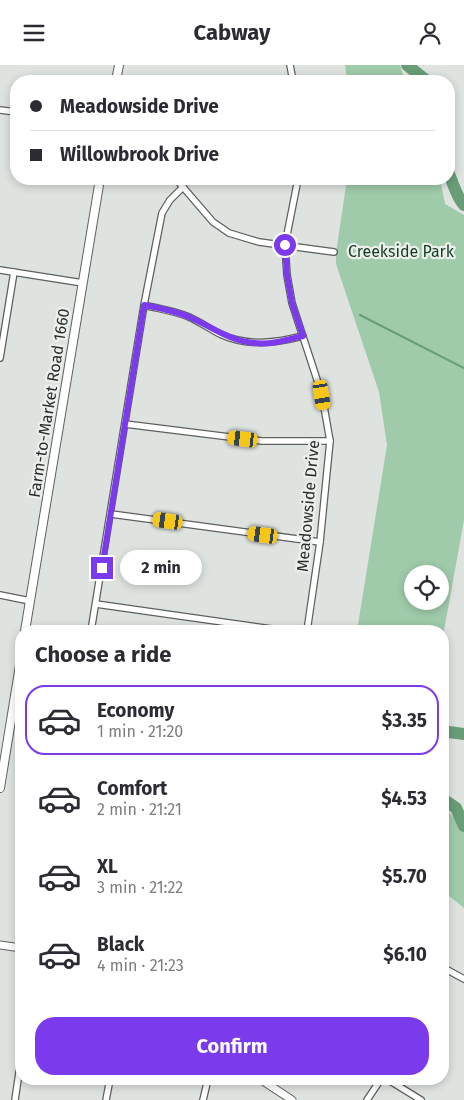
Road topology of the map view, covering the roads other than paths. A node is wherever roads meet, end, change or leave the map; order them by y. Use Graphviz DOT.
graph roads {
  1 [pos="99,185"];
  2 [pos="297,185"];
  3 [pos="183,187"];
  4 [pos="285,245"];
  5 [pos="334,252"];
  6 [pos="0,270"];
  7 [pos="14,272"];
  8 [pos="83,283"];
  9 [pos="144,305"];
  10 [pos="303,336"];
  11 [pos="0,358"];
  12 [pos="125,424"];
  13 [pos="330,441"];
  14 [pos="111,514"];
  15 [pos="320,543"];
  16 [pos="0,595"];
  17 [pos="30,601"];
  18 [pos="96,603"];
  19 [pos="27,625"];
  20 [pos="92,625"];
  21 [pos="245,625"];
  22 [pos="308,625"];
  23 [pos="15,707"];
  24 [pos="0,787"];
  25 [pos="0,945"];
  26 [pos="15,948"];
  27 [pos="449,971"];
  28 [pos="464,979"];
  29 [pos="17,1085"];
  30 [pos="109,1085"];
  31 [pos="207,1085"];
  32 [pos="269,1085"];
  33 [pos="377,1085"];
  34 [pos="397,1085"];
  35 [pos="15,1100"];
  36 [pos="106,1100"];
  37 [pos="203,1100"];
  38 [pos="292,1100"];
  39 [pos="367,1100"];
  40 [pos="421,1100"];
  1 -- 8 [label="main road, Farm-to-Market Road 1660"];
  2 -- 4 [label="street, Meadowside Drive"];
  3 -- 4 [label="street"];
  3 -- 9 [label="street"];
  4 -- 5 [label="street"];
  4 -- 10 [label="street, Meadowside Drive"];
  6 -- 7 [label="street"];
  7 -- 8 [label="street"];
  7 -- 11 [label="street"];
  8 -- 17 [label="main road, Farm-to-Market Road 1660"];
  9 -- 10 [label="street"];
  9 -- 12 [label="street"];
  10 -- 13 [label="street, Meadowside Drive"];
  12 -- 13 [label="street"];
  12 -- 14 [label="street"];
  13 -- 15 [label="street, Meadowside Drive"];
  14 -- 15 [label="street"];
  14 -- 18 [label="street"];
  15 -- 22 [label="street, Meadowside Drive"];
  16 -- 17 [label="street"];
  17 -- 19 [label="main road, Farm-to-Market Road 1660"];
  18 -- 20 [label="street"];
  18 -- 21 [label="street"];
  23 -- 24 [label="main road"];
  25 -- 26 [label="street"];
  27 -- 28 [label="street"];
  29 -- 35 [label="street"];
  30 -- 36 [label="street"];
  31 -- 37 [label="street"];
  32 -- 38 [label="street"];
  33 -- 39 [label="street"];
  34 -- 40 [label="street"];
}
